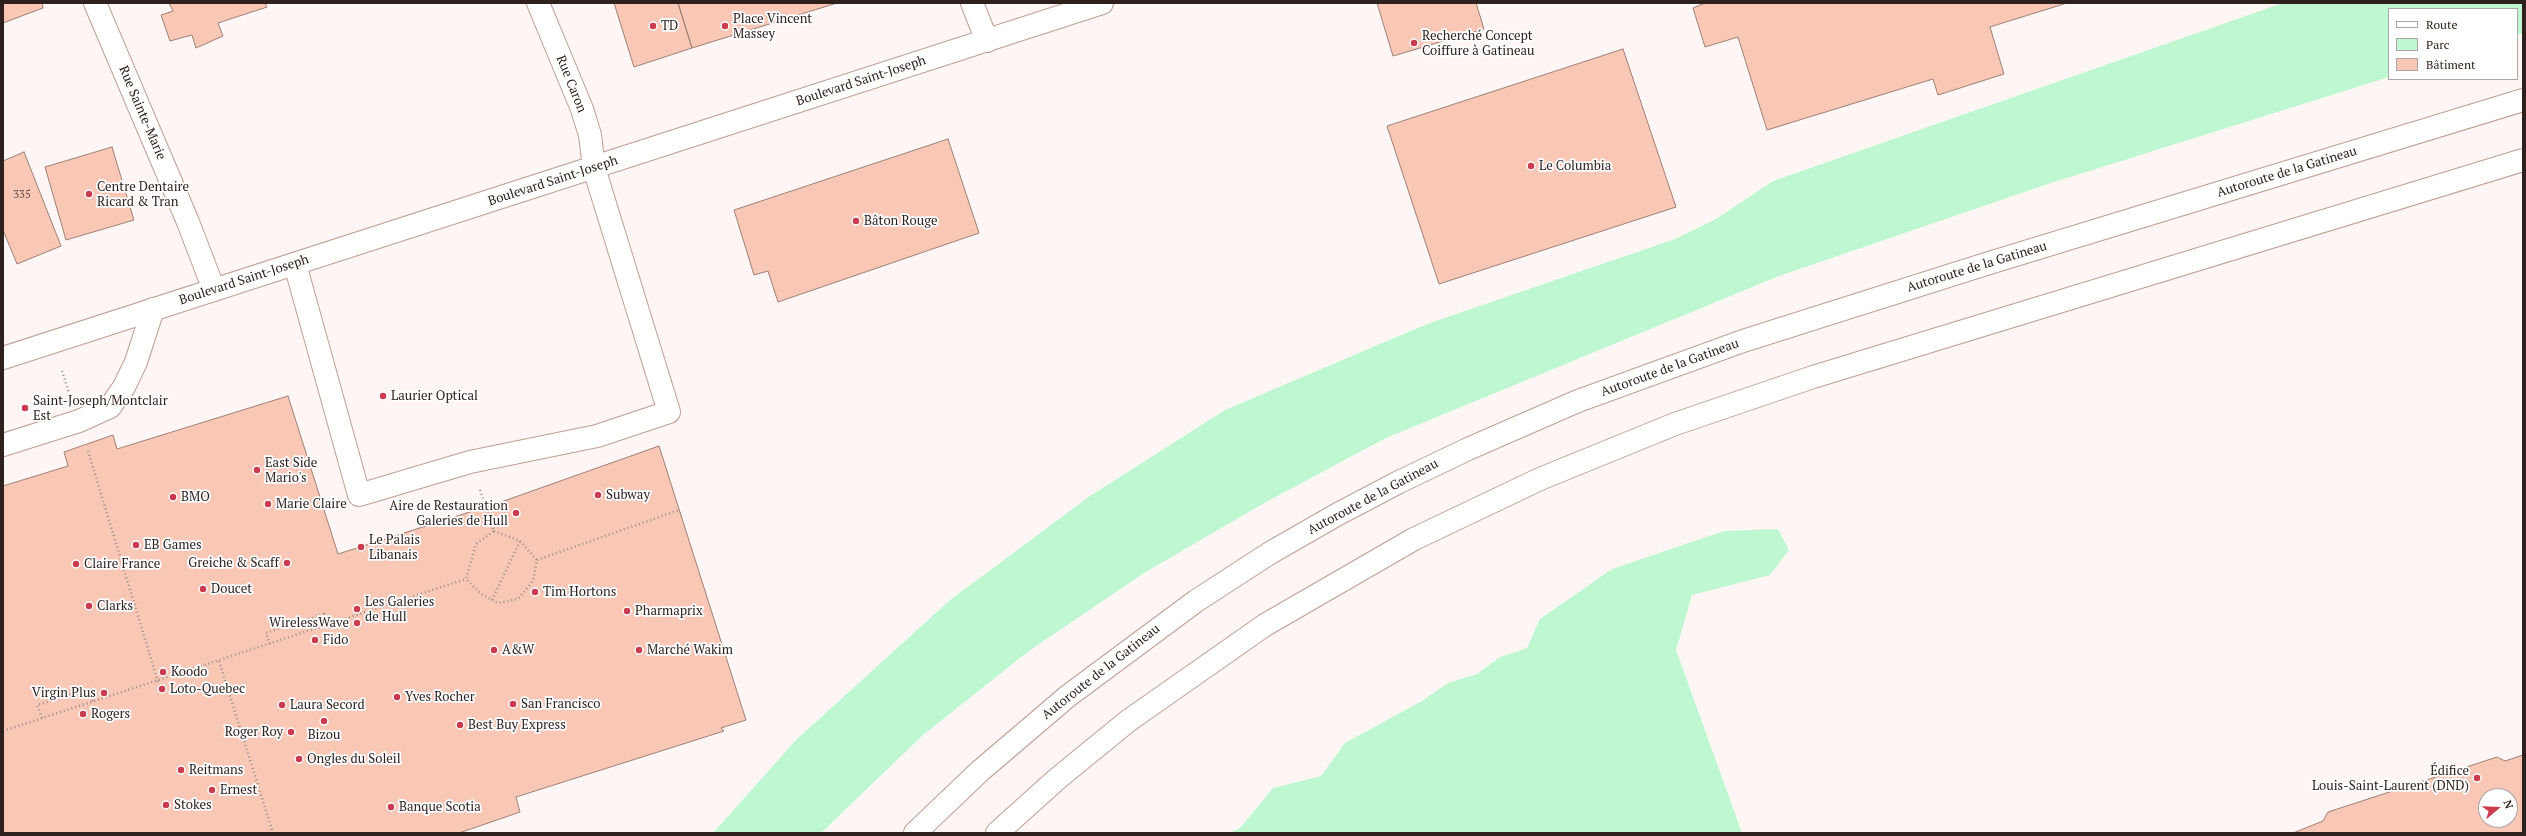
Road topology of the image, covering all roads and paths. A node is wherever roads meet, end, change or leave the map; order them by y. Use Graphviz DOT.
graph roads {
  1 [pos="95,3"];
  2 [pos="538,3"];
  3 [pos="972,3"];
  4 [pos="1102,3"];
  5 [pos="987,41"];
  6 [pos="2523,100"];
  7 [pos="2523,160"];
  8 [pos="594,168"];
  9 [pos="295,264"];
  10 [pos="214,290"];
  11 [pos="153,309"];
  12 [pos="53,342"];
  13 [pos="3,358"];
  14 [pos="79,421"];
  15 [pos="3,445"];
  16 [pos="470,462"];
  17 [pos="679,510"];
  18 [pos="494,531"];
  19 [pos="520,541"];
  20 [pos="537,560"];
  21 [pos="466,579"];
  22 [pos="492,600"];
  23 [pos="328,625"];
  24 [pos="270,644"];
  25 [pos="219,661"];
  26 [pos="158,682"];
  27 [pos="93,702"];
  28 [pos="42,718"];
  29 [pos="3,731"];
  30 [pos="273,833"];
  31 [pos="915,833"];
  32 [pos="997,833"];
  1 -- 10 [label="main road, Rue Sainte-Marie"];
  2 -- 8 [label="main road, Rue Caron"];
  3 -- 5 [label="main road"];
  4 -- 5 [label="main road, Boulevard Saint-Joseph"];
  5 -- 8 [label="main road, Boulevard Saint-Joseph"];
  6 -- 31 [label="main road, Autoroute de la Gatineau"];
  7 -- 32 [label="main road"];
  8 -- 9 [label="main road, Boulevard Saint-Joseph"];
  8 -- 16 [label="main road, Rue Caron"];
  9 -- 10 [label="main road, Boulevard Saint-Joseph"];
  9 -- 16 [label="main road"];
  10 -- 11 [label="main road, Boulevard Saint-Joseph"];
  11 -- 12 [label="main road, Boulevard Saint-Joseph"];
  11 -- 14 [label="main road"];
  12 -- 13 [label="main road, Boulevard Saint-Joseph"];
  12 -- 14 [label="path"];
  14 -- 15 [label="main road"];
  14 -- 26 [label="path"];
  16 -- 18 [label="path"];
  17 -- 20 [label="path"];
  18 -- 19 [label="path"];
  18 -- 21 [label="path"];
  19 -- 20 [label="path"];
  19 -- 22 [label="path"];
  20 -- 22 [label="path"];
  21 -- 22 [label="path"];
  21 -- 23 [label="path"];
  23 -- 24 [label="path"];
  23 -- 24 [label="path"];
  24 -- 25 [label="path"];
  25 -- 26 [label="path"];
  25 -- 30 [label="path"];
  26 -- 27 [label="path"];
  27 -- 28 [label="path"];
  27 -- 28 [label="path"];
  28 -- 29 [label="path"];
}
